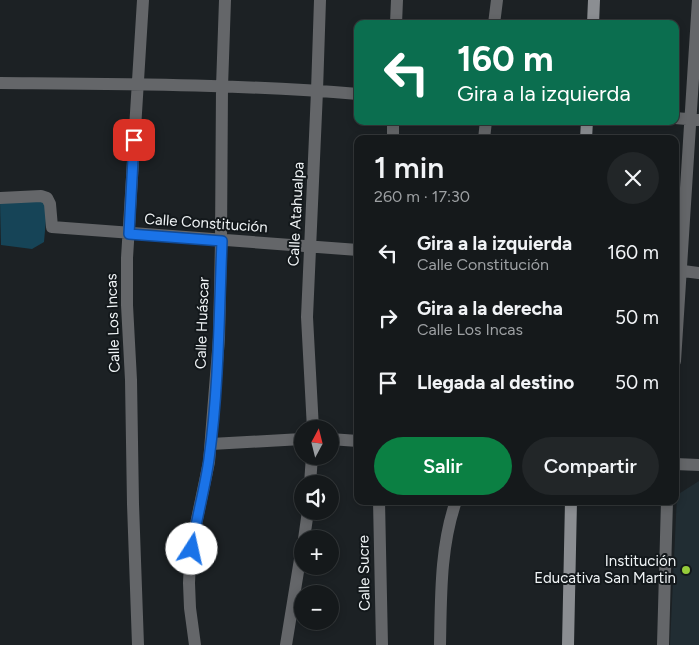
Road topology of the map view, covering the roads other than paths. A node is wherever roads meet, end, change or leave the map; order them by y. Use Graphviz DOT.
graph roads {
  1 [pos="143,0"];
  2 [pos="224,0"];
  3 [pos="320,0"];
  4 [pos="397,0"];
  5 [pos="496,0"];
  6 [pos="594,0"];
  7 [pos="698,0"];
  8 [pos="396,20"];
  9 [pos="494,20"];
  10 [pos="593,20"];
  11 [pos="0,83"];
  12 [pos="137,84"];
  13 [pos="222,87"];
  14 [pos="318,91"];
  15 [pos="354,94"];
  16 [pos="679,118"];
  17 [pos="695,120"];
  18 [pos="0,198"];
  19 [pos="129,234"];
  20 [pos="222,241"];
  21 [pos="311,247"];
  22 [pos="354,250"];
  23 [pos="679,261"];
  24 [pos="679,270"];
  25 [pos="699,273"];
  26 [pos="312,420"];
  27 [pos="294,439"];
  28 [pos="339,440"];
  29 [pos="354,441"];
  30 [pos="211,444"];
  31 [pos="679,464"];
  32 [pos="699,465"];
  33 [pos="379,505"];
  34 [pos="455,505"];
  35 [pos="571,505"];
  36 [pos="667,505"];
  37 [pos="298,575"];
  38 [pos="138,645"];
  39 [pos="195,645"];
  40 [pos="286,645"];
  41 [pos="382,645"];
  42 [pos="440,645"];
  43 [pos="568,645"];
  44 [pos="662,645"];
  1 -- 12 [label="street, Calle Los Incas"];
  2 -- 13 [label="street, Calle Huáscar"];
  3 -- 14 [label="street, Calle Atahualpa"];
  4 -- 8 [label="street"];
  5 -- 9 [label="street"];
  6 -- 10 [label="street"];
  7 -- 17 [label="street"];
  11 -- 12 [label="street"];
  12 -- 13 [label="street"];
  12 -- 19 [label="street, Calle Los Incas"];
  13 -- 14 [label="street"];
  13 -- 20 [label="street, Calle Huáscar"];
  14 -- 15 [label="street"];
  14 -- 21 [label="street, Calle Atahualpa"];
  16 -- 17 [label="street"];
  17 -- 23 [label="street"];
  18 -- 19 [label="street, Calle Constitución"];
  19 -- 20 [label="street, Calle Constitución"];
  19 -- 38 [label="street, Calle Los Incas"];
  20 -- 21 [label="street, Calle Constitución"];
  20 -- 30 [label="street, Calle Huáscar"];
  21 -- 22 [label="street, Calle Constitución"];
  21 -- 26 [label="street, Calle Atahualpa"];
  24 -- 25 [label="street"];
  27 -- 30 [label="street"];
  28 -- 29 [label="street"];
  30 -- 39 [label="street, Calle Huáscar"];
  31 -- 32 [label="street"];
  33 -- 41 [label="street, Calle Sucre"];
  34 -- 42 [label="street"];
  35 -- 43 [label="street"];
  36 -- 44 [label="street"];
  37 -- 40 [label="street"];
}
